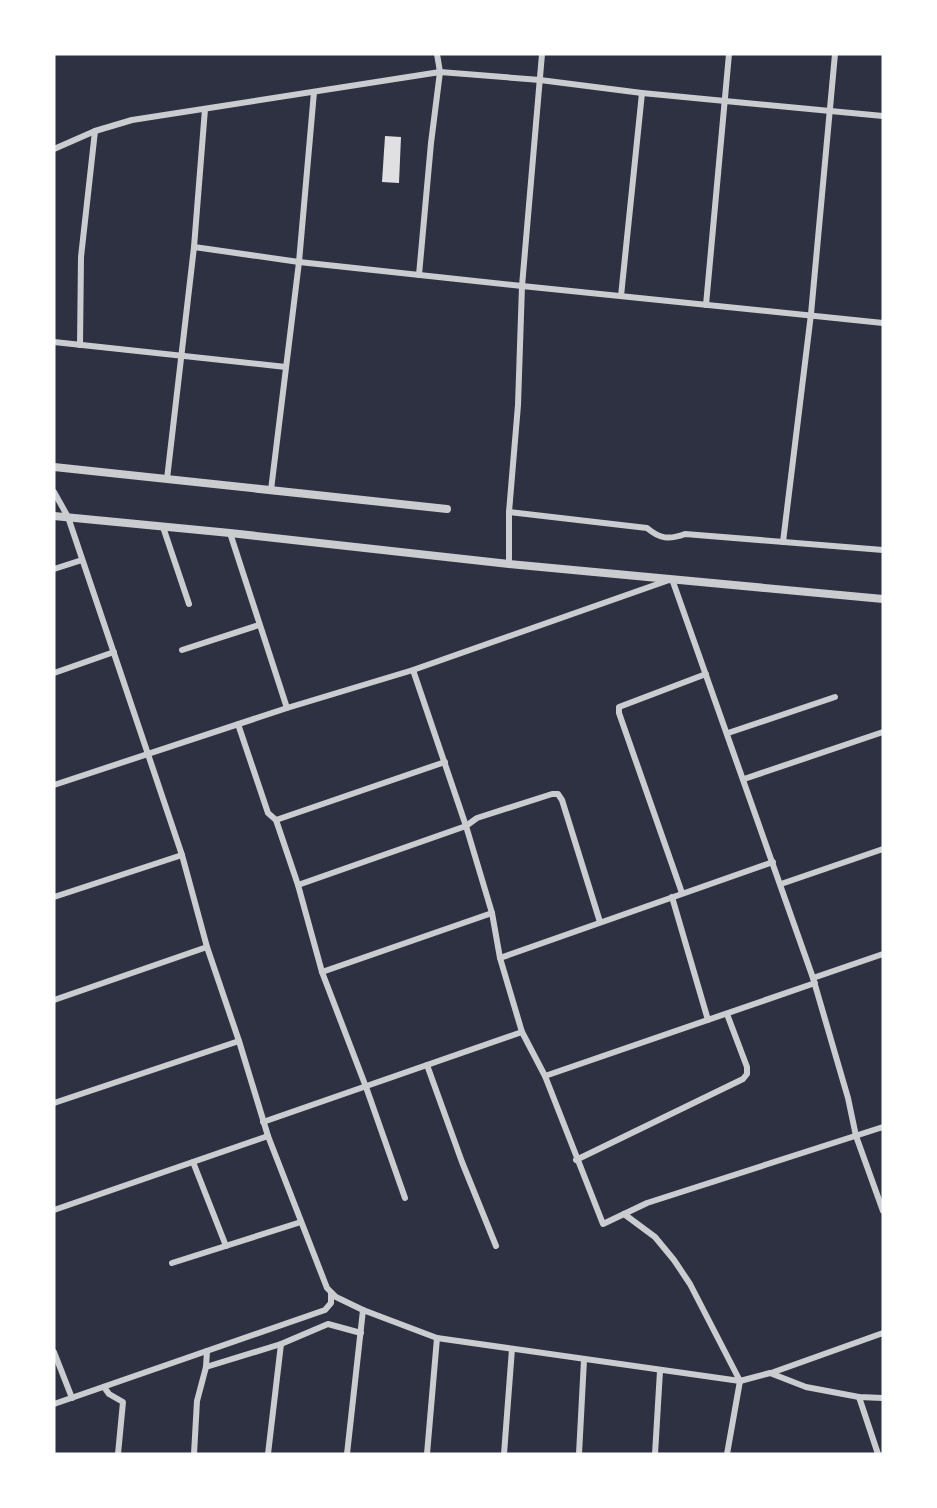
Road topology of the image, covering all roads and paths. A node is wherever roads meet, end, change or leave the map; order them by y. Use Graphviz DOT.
graph roads {
  1 [pos="437,54"];
  2 [pos="542,54"];
  3 [pos="729,54"];
  4 [pos="835,54"];
  5 [pos="440,72"];
  6 [pos="540,80"];
  7 [pos="314,92"];
  8 [pos="642,93"];
  9 [pos="726,101"];
  10 [pos="205,109"];
  11 [pos="830,110"];
  12 [pos="883,116"];
  13 [pos="95,132"];
  14 [pos="54,149"];
  15 [pos="194,247"];
  16 [pos="299,262"];
  17 [pos="419,275"];
  18 [pos="522,286"];
  19 [pos="621,296"];
  20 [pos="706,305"];
  21 [pos="811,314"];
  22 [pos="883,323"];
  23 [pos="54,342"];
  24 [pos="80,345"];
  25 [pos="181,356"];
  26 [pos="286,367"];
  27 [pos="54,466"];
  28 [pos="167,479"];
  29 [pos="271,490"];
  30 [pos="54,492"];
  31 [pos="447,509"];
  32 [pos="508,512"];
  33 [pos="54,516"];
  34 [pos="68,517"];
  35 [pos="163,527"];
  36 [pos="230,533"];
  37 [pos="783,542"];
  38 [pos="883,550"];
  39 [pos="82,560"];
  40 [pos="508,564"];
  41 [pos="54,569"];
  42 [pos="672,579"];
  43 [pos="883,599"];
  44 [pos="189,604"];
  45 [pos="259,625"];
  46 [pos="182,650"];
  47 [pos="114,652"];
  48 [pos="413,670"];
  49 [pos="54,673"];
  50 [pos="706,674"];
  51 [pos="835,697"];
  52 [pos="287,708"];
  53 [pos="238,724"];
  54 [pos="883,732"];
  55 [pos="728,733"];
  56 [pos="147,753"];
  57 [pos="445,762"];
  58 [pos="744,779"];
  59 [pos="54,784"];
  60 [pos="276,820"];
  61 [pos="466,826"];
  62 [pos="883,849"];
  63 [pos="182,855"];
  64 [pos="773,862"];
  65 [pos="781,884"];
  66 [pos="298,885"];
  67 [pos="682,893"];
  68 [pos="54,897"];
  69 [pos="672,897"];
  70 [pos="492,913"];
  71 [pos="600,922"];
  72 [pos="207,947"];
  73 [pos="883,954"];
  74 [pos="500,958"];
  75 [pos="322,972"];
  76 [pos="814,980"];
  77 [pos="54,1000"];
  78 [pos="727,1014"];
  79 [pos="708,1020"];
  80 [pos="522,1032"];
  81 [pos="239,1041"];
  82 [pos="427,1065"];
  83 [pos="545,1076"];
  84 [pos="366,1087"];
  85 [pos="54,1102"];
  86 [pos="263,1122"];
  87 [pos="883,1127"];
  88 [pos="856,1136"];
  89 [pos="268,1137"];
  90 [pos="576,1160"];
  91 [pos="193,1162"];
  92 [pos="405,1198"];
  93 [pos="54,1210"];
  94 [pos="883,1211"];
  95 [pos="624,1214"];
  96 [pos="301,1222"];
  97 [pos="226,1246"];
  98 [pos="496,1246"];
  99 [pos="172,1263"];
  100 [pos="331,1293"];
  101 [pos="363,1310"];
  102 [pos="361,1333"];
  103 [pos="883,1333"];
  104 [pos="437,1338"];
  105 [pos="281,1344"];
  106 [pos="512,1349"];
  107 [pos="207,1351"];
  108 [pos="54,1352"];
  109 [pos="584,1360"];
  110 [pos="206,1367"];
  111 [pos="660,1371"];
  112 [pos="770,1373"];
  113 [pos="740,1381"];
  114 [pos="104,1387"];
  115 [pos="859,1397"];
  116 [pos="72,1398"];
  117 [pos="883,1398"];
  118 [pos="54,1404"];
  119 [pos="118,1454"];
  120 [pos="194,1454"];
  121 [pos="268,1454"];
  122 [pos="347,1454"];
  123 [pos="427,1454"];
  124 [pos="504,1454"];
  125 [pos="579,1454"];
  126 [pos="655,1454"];
  127 [pos="727,1454"];
  128 [pos="878,1454"];
  1 -- 5 [label="street"];
  2 -- 6 [label="street"];
  3 -- 9 [label="street"];
  4 -- 11 [label="street"];
  5 -- 6 [label="street"];
  5 -- 7 [label="street"];
  5 -- 17 [label="street"];
  6 -- 8 [label="street"];
  6 -- 18 [label="street"];
  7 -- 10 [label="street"];
  7 -- 16 [label="street"];
  8 -- 9 [label="street"];
  8 -- 19 [label="street"];
  9 -- 11 [label="street"];
  9 -- 20 [label="street"];
  10 -- 13 [label="street"];
  10 -- 15 [label="street"];
  11 -- 12 [label="street"];
  11 -- 21 [label="street"];
  13 -- 14 [label="street"];
  13 -- 24 [label="street"];
  15 -- 16 [label="street"];
  15 -- 25 [label="street"];
  16 -- 17 [label="street"];
  16 -- 26 [label="street"];
  17 -- 18 [label="street"];
  18 -- 19 [label="street"];
  18 -- 32 [label="street"];
  19 -- 20 [label="street"];
  20 -- 21 [label="street"];
  21 -- 22 [label="street"];
  21 -- 37 [label="street"];
  23 -- 24 [label="street"];
  24 -- 25 [label="street"];
  25 -- 26 [label="street"];
  25 -- 28 [label="street"];
  26 -- 29 [label="street"];
  27 -- 28 [label="street"];
  28 -- 29 [label="street"];
  29 -- 31 [label="street"];
  30 -- 34 [label="street"];
  32 -- 37 [label="street"];
  32 -- 40 [label="street"];
  33 -- 34 [label="street"];
  34 -- 35 [label="street"];
  34 -- 39 [label="street"];
  35 -- 36 [label="street"];
  35 -- 44 [label="street"];
  36 -- 40 [label="street"];
  36 -- 45 [label="street"];
  37 -- 38 [label="street"];
  39 -- 41 [label="street"];
  39 -- 47 [label="street"];
  40 -- 42 [label="street"];
  42 -- 43 [label="street"];
  42 -- 48 [label="street"];
  42 -- 50 [label="street"];
  45 -- 46 [label="street"];
  45 -- 52 [label="street"];
  47 -- 49 [label="street"];
  47 -- 56 [label="street"];
  48 -- 52 [label="street"];
  48 -- 57 [label="street"];
  50 -- 55 [label="street"];
  50 -- 67 [label="street"];
  51 -- 55 [label="street"];
  52 -- 53 [label="street"];
  53 -- 56 [label="street"];
  53 -- 60 [label="street"];
  54 -- 58 [label="street"];
  55 -- 58 [label="street"];
  56 -- 59 [label="street"];
  56 -- 63 [label="street"];
  57 -- 60 [label="street"];
  57 -- 61 [label="street"];
  58 -- 64 [label="street"];
  60 -- 66 [label="street"];
  61 -- 66 [label="street"];
  61 -- 70 [label="street"];
  61 -- 71 [label="street"];
  62 -- 65 [label="street"];
  63 -- 68 [label="street"];
  63 -- 72 [label="street"];
  64 -- 65 [label="street"];
  64 -- 67 [label="street"];
  65 -- 76 [label="street"];
  66 -- 75 [label="street"];
  67 -- 69 [label="street"];
  69 -- 71 [label="street"];
  69 -- 79 [label="street"];
  70 -- 74 [label="street"];
  70 -- 75 [label="street"];
  71 -- 74 [label="street"];
  72 -- 77 [label="street"];
  72 -- 81 [label="street"];
  73 -- 76 [label="street"];
  74 -- 80 [label="street"];
  75 -- 84 [label="street"];
  76 -- 78 [label="street"];
  76 -- 88 [label="street"];
  78 -- 79 [label="street"];
  78 -- 90 [label="street"];
  79 -- 83 [label="street"];
  80 -- 82 [label="street"];
  80 -- 83 [label="street"];
  81 -- 85 [label="street"];
  81 -- 86 [label="street"];
  82 -- 84 [label="street"];
  82 -- 98 [label="street"];
  83 -- 90 [label="street"];
  84 -- 86 [label="street"];
  84 -- 92 [label="street"];
  86 -- 89 [label="street"];
  87 -- 88 [label="street"];
  88 -- 94 [label="street"];
  88 -- 95 [label="street"];
  89 -- 91 [label="street"];
  89 -- 96 [label="street"];
  90 -- 95 [label="street"];
  91 -- 93 [label="street"];
  91 -- 97 [label="street"];
  95 -- 113 [label="street"];
  96 -- 97 [label="street"];
  96 -- 100 [label="street"];
  97 -- 99 [label="street"];
  100 -- 101 [label="street"];
  100 -- 107 [label="street"];
  101 -- 102 [label="street"];
  101 -- 104 [label="street"];
  102 -- 105 [label="street"];
  102 -- 122 [label="street"];
  103 -- 112 [label="street"];
  104 -- 106 [label="street"];
  104 -- 123 [label="street"];
  105 -- 110 [label="street"];
  105 -- 121 [label="street"];
  106 -- 109 [label="street"];
  106 -- 124 [label="street"];
  107 -- 110 [label="street"];
  107 -- 114 [label="street"];
  108 -- 116 [label="street"];
  109 -- 111 [label="street"];
  109 -- 125 [label="street"];
  110 -- 120 [label="street"];
  111 -- 113 [label="street"];
  111 -- 126 [label="street"];
  112 -- 113 [label="street"];
  112 -- 115 [label="street"];
  113 -- 127 [label="street"];
  114 -- 116 [label="street"];
  114 -- 119 [label="street"];
  115 -- 117 [label="street"];
  115 -- 128 [label="street"];
  116 -- 118 [label="street"];
}
